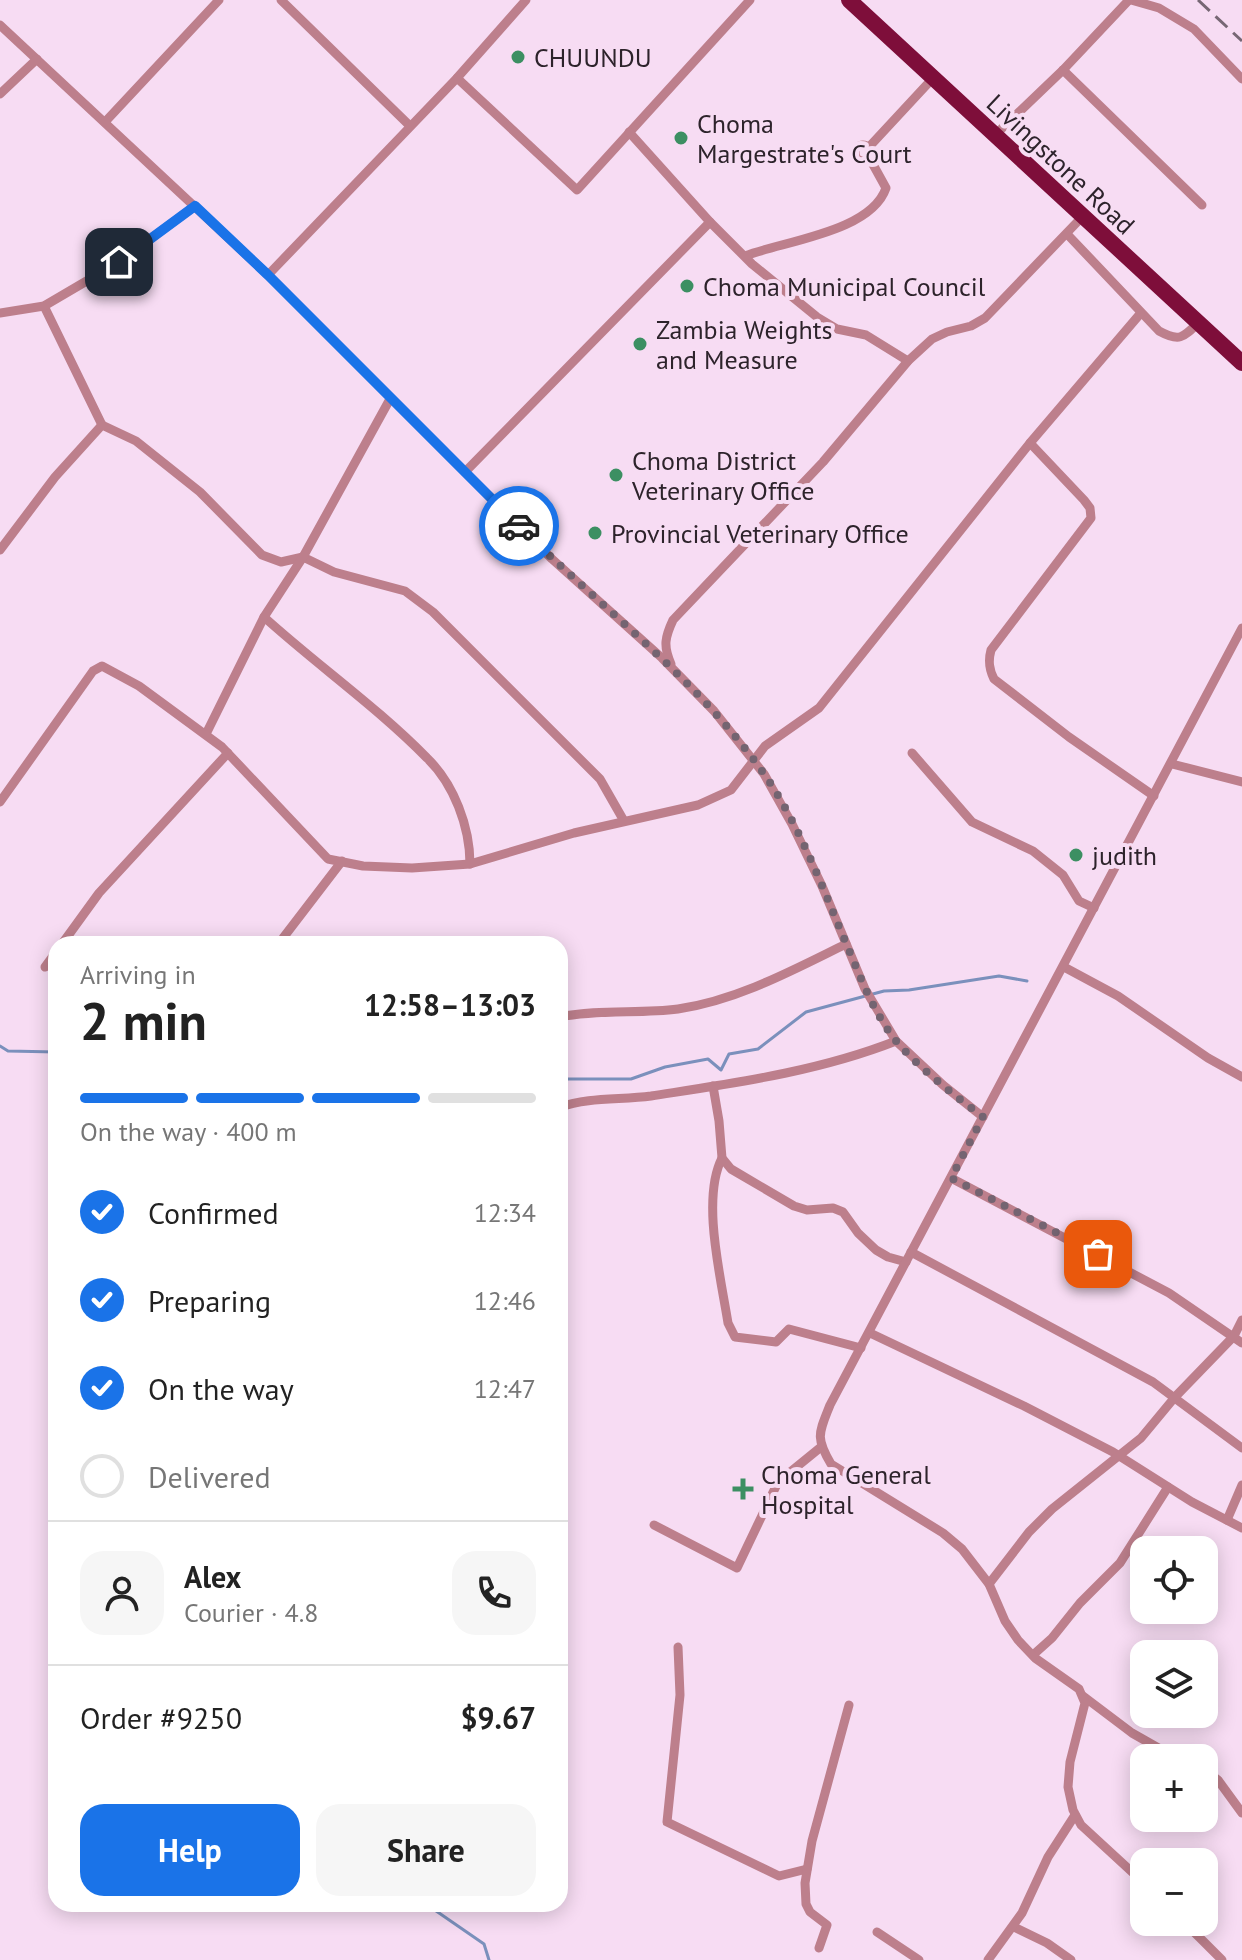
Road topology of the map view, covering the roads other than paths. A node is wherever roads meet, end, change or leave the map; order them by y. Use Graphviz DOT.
graph roads {
  1 [pos="219,0"];
  2 [pos="281,0"];
  3 [pos="526,0"];
  4 [pos="750,0"];
  5 [pos="849,0"];
  6 [pos="1130,0"];
  7 [pos="0,25"];
  8 [pos="37,59"];
  9 [pos="1063,70"];
  10 [pos="457,78"];
  11 [pos="933,78"];
  12 [pos="1242,79"];
  13 [pos="0,94"];
  14 [pos="105,122"];
  15 [pos="409,125"];
  16 [pos="629,132"];
  17 [pos="995,135"];
  18 [pos="1202,205"];
  19 [pos="195,206"];
  20 [pos="1083,216"];
  21 [pos="710,222"];
  22 [pos="1067,234"];
  23 [pos="745,256"];
  24 [pos="268,275"];
  25 [pos="44,306"];
  26 [pos="0,313"];
  27 [pos="1140,314"];
  28 [pos="1198,323"];
  29 [pos="908,361"];
  30 [pos="1242,363"];
  31 [pos="390,399"];
  32 [pos="102,425"];
  33 [pos="1030,443"];
  34 [pos="465,472"];
  35 [pos="0,550"];
  36 [pos="303,557"];
  37 [pos="264,617"];
  38 [pos="1242,628"];
  39 [pos="674,670"];
  40 [pos="206,734"];
  41 [pos="228,753"];
  42 [pos="912,753"];
  43 [pos="754,760"];
  44 [pos="1172,764"];
  45 [pos="1242,782"];
  46 [pos="1154,796"];
  47 [pos="0,802"];
  48 [pos="624,821"];
  49 [pos="342,861"];
  50 [pos="470,864"];
  51 [pos="1094,908"];
  52 [pos="68,936"];
  53 [pos="285,936"];
  54 [pos="846,944"];
  55 [pos="48,963"];
  56 [pos="45,967"];
  57 [pos="1064,967"];
  58 [pos="568,1015"];
  59 [pos="896,1041"];
  60 [pos="1242,1077"];
  61 [pos="713,1086"];
  62 [pos="568,1104"];
  63 [pos="983,1117"];
  64 [pos="722,1158"];
  65 [pos="951,1178"];
  66 [pos="911,1252"];
  67 [pos="906,1262"];
  68 [pos="1242,1320"];
  69 [pos="870,1333"];
  70 [pos="1238,1339"];
  71 [pos="861,1348"];
  72 [pos="1175,1397"];
  73 [pos="821,1447"];
  74 [pos="1242,1448"];
  75 [pos="1121,1457"];
  76 [pos="1242,1485"];
  77 [pos="1168,1487"];
  78 [pos="1227,1520"];
  79 [pos="654,1525"];
  80 [pos="1242,1528"];
  81 [pos="989,1584"];
  82 [pos="678,1647"];
  83 [pos="1033,1655"];
  84 [pos="1083,1696"];
  85 [pos="849,1705"];
  86 [pos="1151,1744"];
  87 [pos="1218,1780"];
  88 [pos="1242,1813"];
  89 [pos="1075,1815"];
  90 [pos="807,1869"];
  91 [pos="1130,1870"];
  92 [pos="1014,1927"];
  93 [pos="877,1932"];
  94 [pos="1198,1936"];
  95 [pos="819,1948"];
  96 [pos="919,1960"];
  97 [pos="988,1960"];
  98 [pos="1071,1960"];
  99 [pos="1222,1960"];
  1 -- 14 [label="street"];
  2 -- 15 [label="street"];
  3 -- 10 [label="street"];
  4 -- 16 [label="street"];
  5 -- 11 [label="highway, Livingstone Road"];
  6 -- 9 [label="street"];
  6 -- 12 [label="street"];
  7 -- 8 [label="street"];
  8 -- 13 [label="street"];
  8 -- 14 [label="street"];
  9 -- 17 [label="street"];
  9 -- 18 [label="street"];
  10 -- 15 [label="street"];
  10 -- 16 [label="street"];
  11 -- 17 [label="highway, Livingstone Road"];
  11 -- 23 [label="street"];
  14 -- 19 [label="street"];
  15 -- 24 [label="street"];
  16 -- 21 [label="street"];
  17 -- 20 [label="highway, Livingstone Road"];
  19 -- 24 [label="street"];
  19 -- 25 [label="street"];
  20 -- 22 [label="street"];
  20 -- 28 [label="highway, Livingstone Road"];
  21 -- 23 [label="street"];
  21 -- 34 [label="street"];
  22 -- 27 [label="street"];
  22 -- 29 [label="street"];
  23 -- 29 [label="street"];
  24 -- 31 [label="street"];
  25 -- 26 [label="street"];
  25 -- 32 [label="street"];
  27 -- 28 [label="street"];
  27 -- 33 [label="street"];
  28 -- 30 [label="highway, Livingstone Road"];
  29 -- 39 [label="street"];
  31 -- 34 [label="street"];
  31 -- 36 [label="street"];
  32 -- 35 [label="street"];
  32 -- 36 [label="street"];
  33 -- 43 [label="street"];
  33 -- 46 [label="street"];
  34 -- 39 [label="street"];
  36 -- 37 [label="street"];
  36 -- 48 [label="street"];
  37 -- 40 [label="street"];
  37 -- 50 [label="street"];
  38 -- 44 [label="street"];
  39 -- 43 [label="street"];
  40 -- 41 [label="street"];
  40 -- 47 [label="street"];
  41 -- 49 [label="street"];
  41 -- 52 [label="street"];
  42 -- 51 [label="street"];
  43 -- 48 [label="street"];
  43 -- 54 [label="street"];
  44 -- 45 [label="street"];
  44 -- 46 [label="street"];
  46 -- 51 [label="street"];
  48 -- 50 [label="street"];
  49 -- 50 [label="street"];
  49 -- 53 [label="street"];
  51 -- 57 [label="street"];
  54 -- 58 [label="street"];
  54 -- 59 [label="street"];
  55 -- 56 [label="street"];
  57 -- 60 [label="street"];
  57 -- 63 [label="street"];
  59 -- 61 [label="street"];
  59 -- 63 [label="street"];
  61 -- 62 [label="street"];
  61 -- 64 [label="street"];
  63 -- 65 [label="street"];
  64 -- 67 [label="street"];
  64 -- 71 [label="street"];
  65 -- 66 [label="street"];
  65 -- 70 [label="street"];
  66 -- 67 [label="street"];
  66 -- 72 [label="street"];
  67 -- 69 [label="street"];
  68 -- 70 [label="street"];
  69 -- 71 [label="street"];
  69 -- 75 [label="street"];
  70 -- 72 [label="street"];
  71 -- 73 [label="street"];
  72 -- 74 [label="street"];
  72 -- 75 [label="street"];
  73 -- 79 [label="street"];
  73 -- 81 [label="street"];
  75 -- 77 [label="street"];
  75 -- 81 [label="street"];
  76 -- 78 [label="street"];
  77 -- 78 [label="street"];
  77 -- 83 [label="street"];
  78 -- 80 [label="street"];
  81 -- 83 [label="street"];
  82 -- 90 [label="street"];
  83 -- 84 [label="street"];
  84 -- 86 [label="street"];
  84 -- 89 [label="street"];
  85 -- 90 [label="street"];
  87 -- 88 [label="street"];
  89 -- 91 [label="street"];
  89 -- 92 [label="street"];
  90 -- 95 [label="street"];
  92 -- 97 [label="street"];
  92 -- 98 [label="street"];
  93 -- 96 [label="street"];
  94 -- 99 [label="street"];
}
